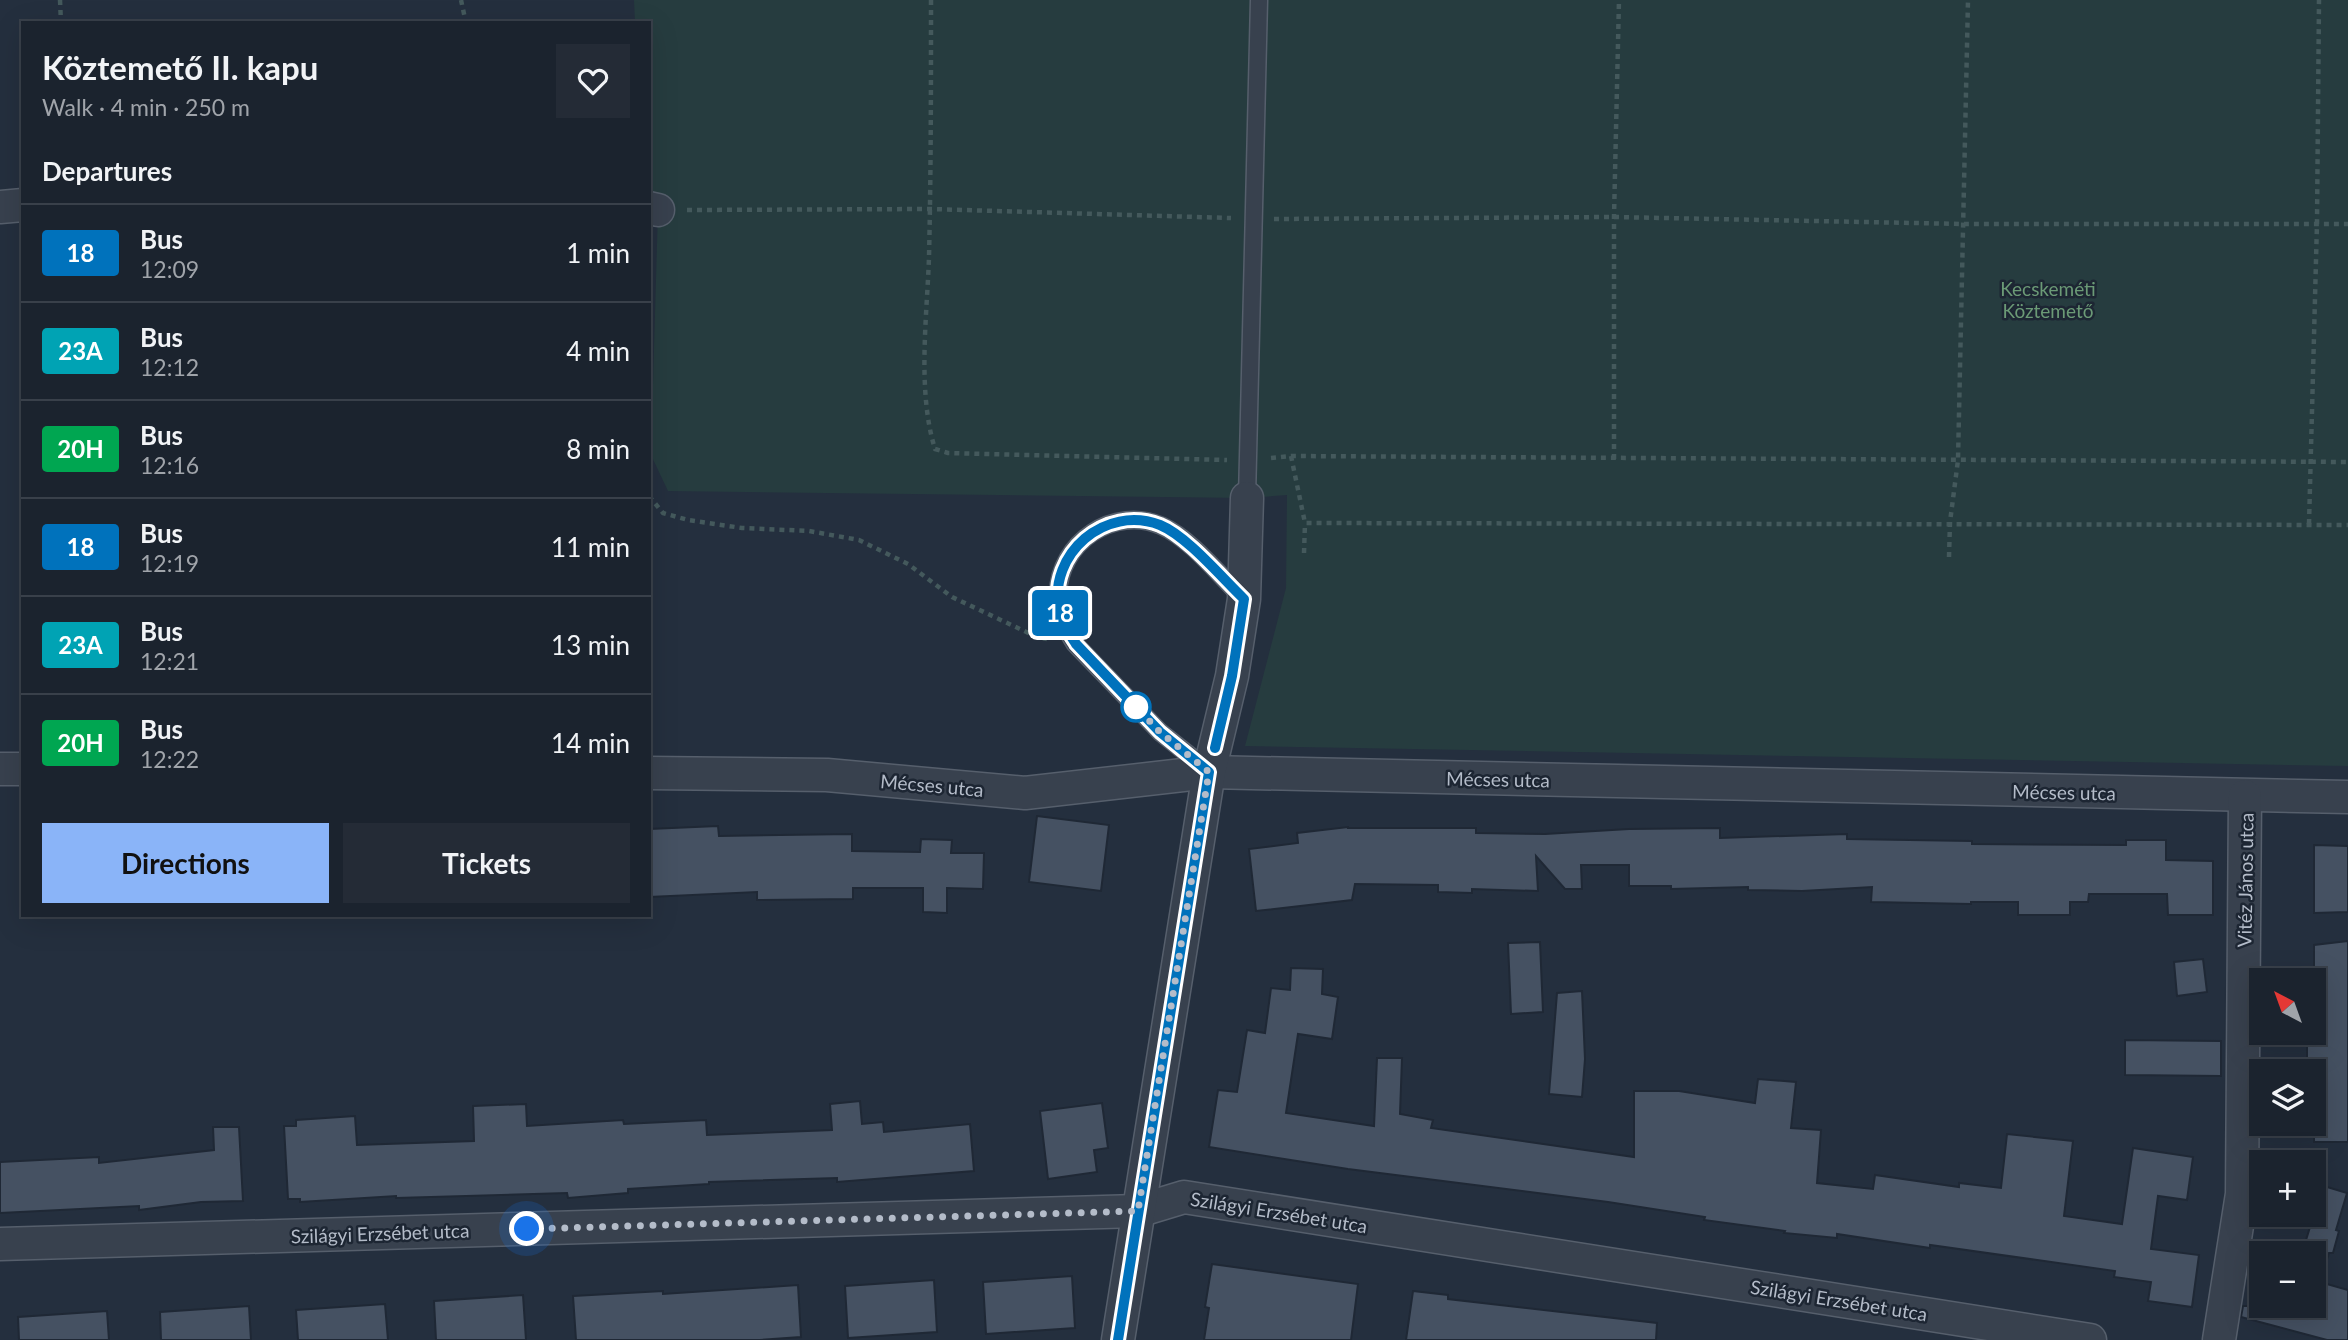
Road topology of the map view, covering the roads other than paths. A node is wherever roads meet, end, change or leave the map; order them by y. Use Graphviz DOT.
graph roads {
  1 [pos="1259,0"];
  2 [pos="21,205"];
  3 [pos="0,207"];
  4 [pos="1247,498"];
  5 [pos="1244,599"];
  6 [pos="0,769"];
  7 [pos="21,769"];
  8 [pos="1209,772"];
  9 [pos="651,773"];
  10 [pos="2245,796"];
  11 [pos="2348,797"];
  12 [pos="1138,1211"];
  13 [pos="0,1244"];
  14 [pos="1118,1340"];
  15 [pos="2090,1340"];
  16 [pos="2220,1340"];
  1 -- 4 [label="lane"];
  2 -- 3 [label="street"];
  4 -- 5 [label="street"];
  5 -- 8 [label="street"];
  5 -- 8 [label="lane"];
  6 -- 7 [label="street"];
  8 -- 9 [label="street, Mécses utca"];
  8 -- 10 [label="street, Mécses utca"];
  8 -- 12 [label="street"];
  10 -- 11 [label="street, Mécses utca"];
  10 -- 16 [label="street, Vitéz János utca"];
  12 -- 13 [label="street, Szilágyi Erzsébet utca"];
  12 -- 14 [label="street"];
  12 -- 15 [label="street, Szilágyi Erzsébet utca"];
}
